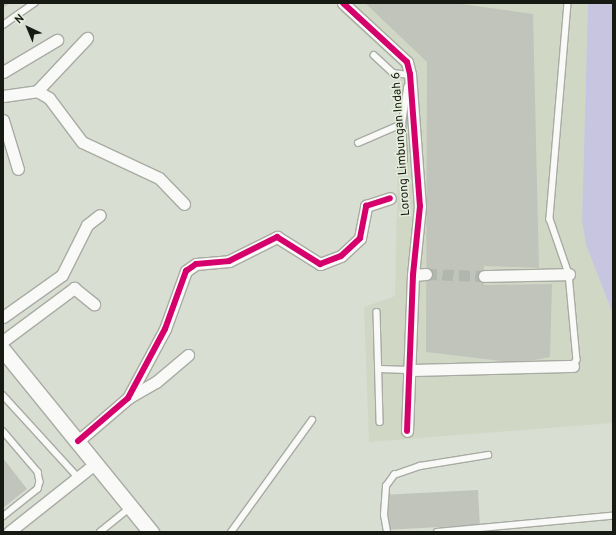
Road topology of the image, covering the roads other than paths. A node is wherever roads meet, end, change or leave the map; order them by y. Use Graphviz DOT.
graph roads {
  1 [pos="35,3"];
  2 [pos="343,3"];
  3 [pos="568,3"];
  4 [pos="3,25"];
  5 [pos="87,38"];
  6 [pos="57,40"];
  7 [pos="374,55"];
  8 [pos="3,72"];
  9 [pos="410,74"];
  10 [pos="38,91"];
  11 [pos="3,96"];
  12 [pos="3,120"];
  13 [pos="402,124"];
  14 [pos="358,143"];
  15 [pos="404,160"];
  16 [pos="18,169"];
  17 [pos="390,198"];
  18 [pos="184,204"];
  19 [pos="100,215"];
  20 [pos="426,274"];
  21 [pos="569,274"];
  22 [pos="413,275"];
  23 [pos="484,276"];
  24 [pos="94,304"];
  25 [pos="377,312"];
  26 [pos="3,317"];
  27 [pos="3,341"];
  28 [pos="3,350"];
  29 [pos="188,355"];
  30 [pos="573,366"];
  31 [pos="380,368"];
  32 [pos="408,370"];
  33 [pos="3,395"];
  34 [pos="128,398"];
  35 [pos="312,420"];
  36 [pos="380,422"];
  37 [pos="3,431"];
  38 [pos="407,431"];
  39 [pos="78,441"];
  40 [pos="488,455"];
  41 [pos="96,463"];
  42 [pos="77,476"];
  43 [pos="131,507"];
  44 [pos="611,516"];
  45 [pos="3,517"];
  46 [pos="9,532"];
  47 [pos="100,532"];
  48 [pos="151,532"];
  49 [pos="231,532"];
  50 [pos="387,532"];
  51 [pos="437,532"];
  1 -- 4 [label="lane"];
  2 -- 9 [label="street, Lorong Limbungan Indah 6"];
  3 -- 21 [label="lane"];
  5 -- 10 [label="street"];
  6 -- 8 [label="street"];
  7 -- 9 [label="lane"];
  9 -- 13 [label="lane"];
  9 -- 22 [label="street, Lorong Limbungan Indah 6"];
  10 -- 11 [label="street"];
  10 -- 18 [label="street"];
  12 -- 16 [label="street"];
  13 -- 14 [label="lane"];
  13 -- 15 [label="lane"];
  17 -- 34 [label="street"];
  19 -- 26 [label="street"];
  20 -- 22 [label="street"];
  21 -- 23 [label="street"];
  21 -- 30 [label="lane"];
  22 -- 32 [label="street, Lorong Limbungan Indah 6"];
  24 -- 27 [label="street"];
  25 -- 31 [label="lane"];
  28 -- 39 [label="street"];
  29 -- 34 [label="street"];
  30 -- 32 [label="street"];
  31 -- 32 [label="lane"];
  31 -- 36 [label="lane"];
  32 -- 38 [label="street, Lorong Limbungan Indah 6"];
  33 -- 42 [label="lane"];
  34 -- 39 [label="street"];
  35 -- 49 [label="lane"];
  37 -- 45 [label="lane"];
  39 -- 41 [label="street"];
  40 -- 50 [label="lane"];
  41 -- 42 [label="street"];
  41 -- 43 [label="street"];
  42 -- 46 [label="street"];
  43 -- 47 [label="lane"];
  43 -- 48 [label="street"];
  44 -- 51 [label="lane"];
}
